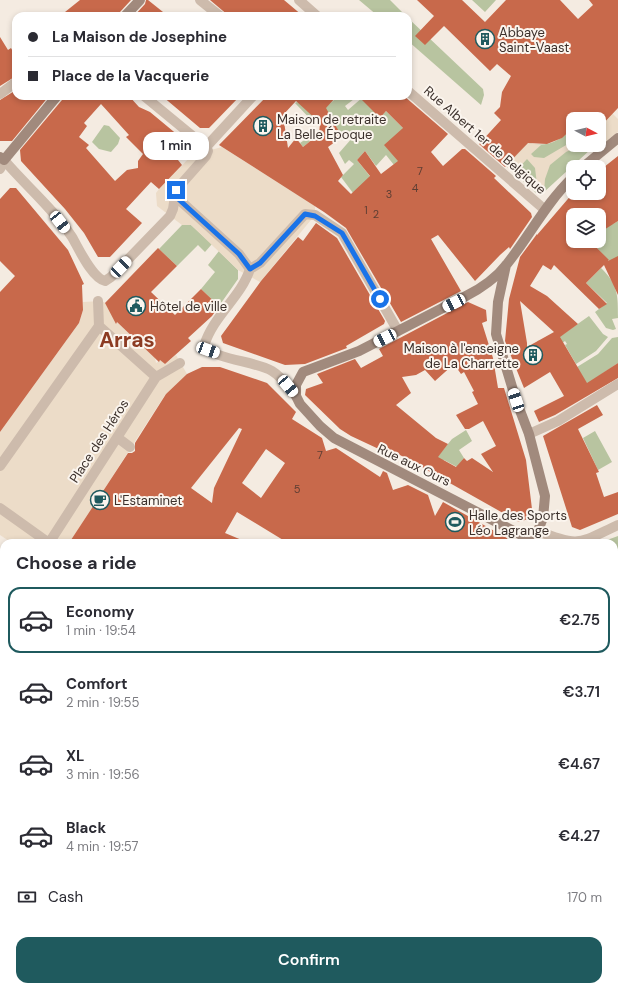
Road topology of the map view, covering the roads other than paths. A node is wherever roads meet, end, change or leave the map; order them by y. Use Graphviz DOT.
graph roads {
  1 [pos="140,0"];
  2 [pos="200,0"];
  3 [pos="299,0"];
  4 [pos="129,12"];
  5 [pos="215,12"];
  6 [pos="312,12"];
  7 [pos="12,85"];
  8 [pos="0,94"];
  9 [pos="412,94"];
  10 [pos="54,100"];
  11 [pos="149,100"];
  12 [pos="249,100"];
  13 [pos="618,138"];
  14 [pos="206,148"];
  15 [pos="591,160"];
  16 [pos="1,162"];
  17 [pos="566,185"];
  18 [pos="175,196"];
  19 [pos="544,209"];
  20 [pos="506,265"];
  21 [pos="250,269"];
  22 [pos="98,301"];
  23 [pos="99,326"];
  24 [pos="398,331"];
  25 [pos="180,363"];
  26 [pos="156,377"];
  27 [pos="618,384"];
  28 [pos="296,396"];
  29 [pos="529,434"];
  30 [pos="118,438"];
  31 [pos="130,447"];
  32 [pos="0,466"];
  33 [pos="0,508"];
  34 [pos="618,525"];
  35 [pos="538,531"];
  36 [pos="43,539"];
  37 [pos="52,539"];
  38 [pos="527,539"];
  39 [pos="534,539"];
  40 [pos="561,539"];
  41 [pos="586,539"];
  1 -- 4 [label="street"];
  2 -- 5 [label="street"];
  3 -- 6 [label="street"];
  7 -- 8 [label="street"];
  9 -- 19 [label="street, Rue Albert 1er de Belgique"];
  10 -- 16 [label="street"];
  11 -- 14 [label="street"];
  12 -- 14 [label="street"];
  13 -- 15 [label="street"];
  14 -- 18 [label="street"];
  16 -- 18 [label="street"];
  17 -- 19 [label="street"];
  18 -- 21 [label="street"];
  19 -- 20 [label="street"];
  20 -- 24 [label="street"];
  20 -- 29 [label="street"];
  21 -- 24 [label="street"];
  21 -- 28 [label="street"];
  22 -- 23 [label="street"];
  23 -- 26 [label="street"];
  23 -- 32 [label="street"];
  24 -- 28 [label="street"];
  25 -- 26 [label="street, Place des Héros"];
  26 -- 30 [label="street, Place des Héros"];
  27 -- 29 [label="street"];
  28 -- 38 [label="street, Rue aux Ours"];
  29 -- 35 [label="street"];
  30 -- 31 [label="street"];
  30 -- 37 [label="street, Place des Héros"];
  33 -- 36 [label="street, Place des Héros"];
  34 -- 41 [label="street"];
  35 -- 39 [label="street"];
  35 -- 40 [label="street"];
}
